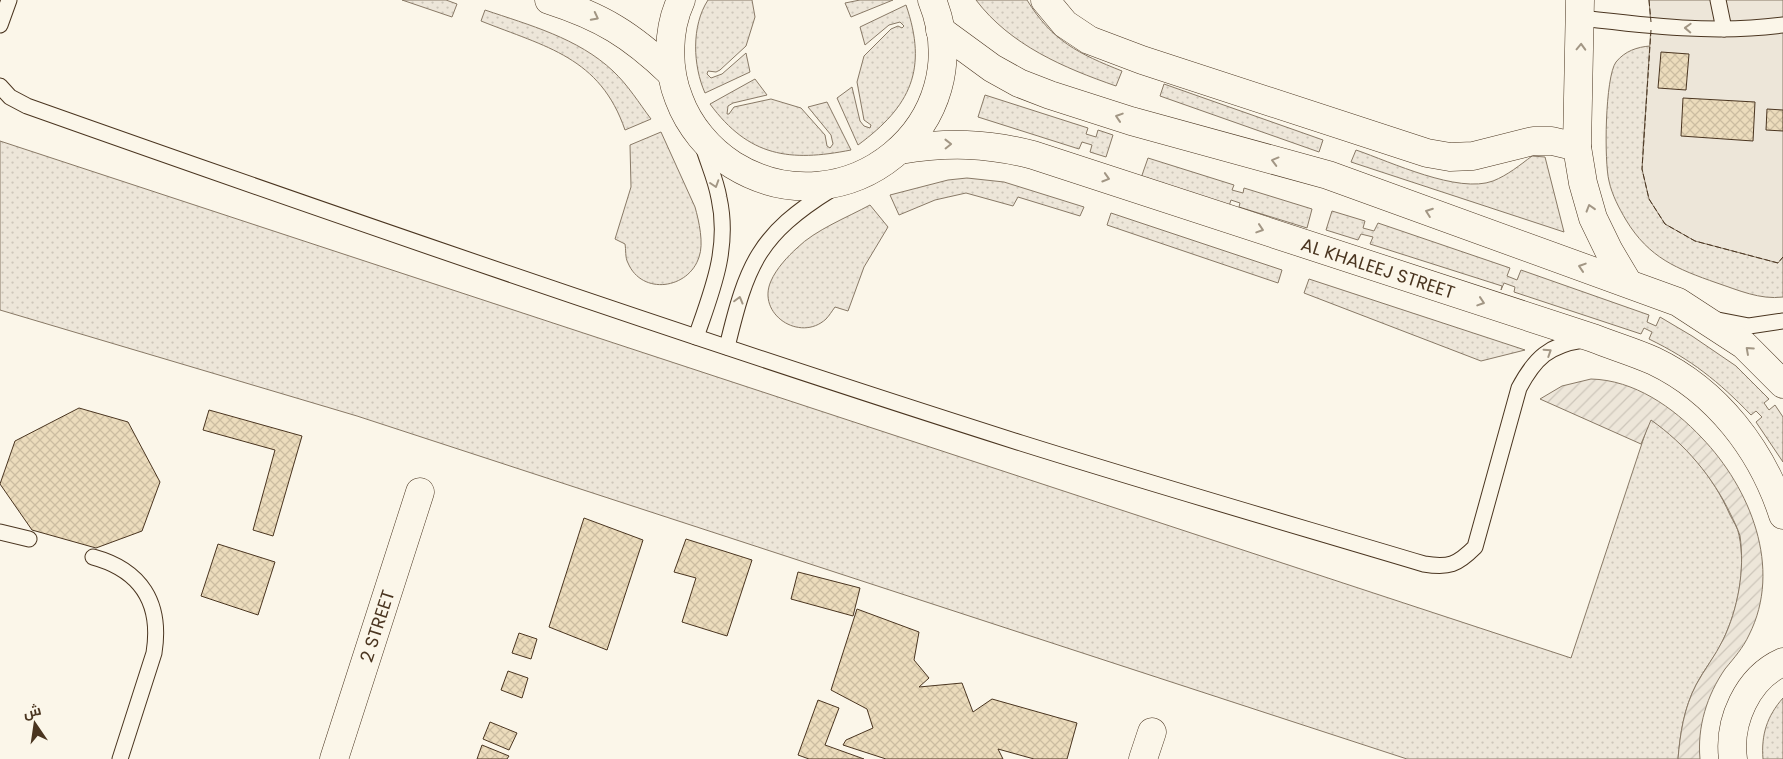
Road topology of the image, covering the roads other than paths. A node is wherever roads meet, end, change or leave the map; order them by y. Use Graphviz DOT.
graph roads {
  1 [pos="8,0"];
  2 [pos="550,0"];
  3 [pos="681,0"];
  4 [pos="932,0"];
  5 [pos="1045,0"];
  6 [pos="1718,0"];
  7 [pos="1581,9"];
  8 [pos="0,25"];
  9 [pos="1783,25"];
  10 [pos="1724,29"];
  11 [pos="940,30"];
  12 [pos="671,73"];
  13 [pos="0,86"];
  14 [pos="700,137"];
  15 [pos="1577,147"];
  16 [pos="900,150"];
  17 [pos="842,183"];
  18 [pos="1628,283"];
  19 [pos="1704,318"];
  20 [pos="1783,321"];
  21 [pos="696,337"];
  22 [pos="1593,338"];
  23 [pos="727,347"];
  24 [pos="1783,384"];
  25 [pos="420,492"];
  26 [pos="1783,515"];
  27 [pos="0,532"];
  28 [pos="29,539"];
  29 [pos="93,557"];
  30 [pos="1782,658"];
  31 [pos="1152,732"];
  32 [pos="120,759"];
  33 [pos="334,759"];
  34 [pos="1143,759"];
  35 [pos="1733,759"];
  1 -- 8 [label="lane"];
  2 -- 12 [label="main road, one-way"];
  3 -- 12 [label="main road"];
  4 -- 11 [label="main road"];
  5 -- 15 [label="main road"];
  6 -- 10 [label="lane"];
  10 -- 7 [label="lane, one-way"];
  15 -- 7 [label="main road, one-way"];
  9 -- 10 [label="lane"];
  11 -- 16 [label="main road"];
  18 -- 11 [label="main road, one-way"];
  12 -- 14 [label="main road"];
  13 -- 21 [label="lane"];
  14 -- 17 [label="main road"];
  14 -- 21 [label="lane, one-way"];
  18 -- 15 [label="main road, one-way"];
  16 -- 17 [label="main road"];
  16 -- 22 [label="main road, AL KHALEEJ STREET, one-way"];
  23 -- 17 [label="lane, one-way"];
  18 -- 19 [label="main road"];
  19 -- 20 [label="lane"];
  24 -- 19 [label="main road, one-way"];
  21 -- 23 [label="lane"];
  23 -- 22 [label="lane, one-way"];
  22 -- 26 [label="main road, AL KHALEEJ STREET"];
  25 -- 33 [label="main road, 2 STREET"];
  27 -- 28 [label="lane"];
  29 -- 32 [label="lane"];
  30 -- 35 [label="main road"];
  31 -- 34 [label="main road"];
}
